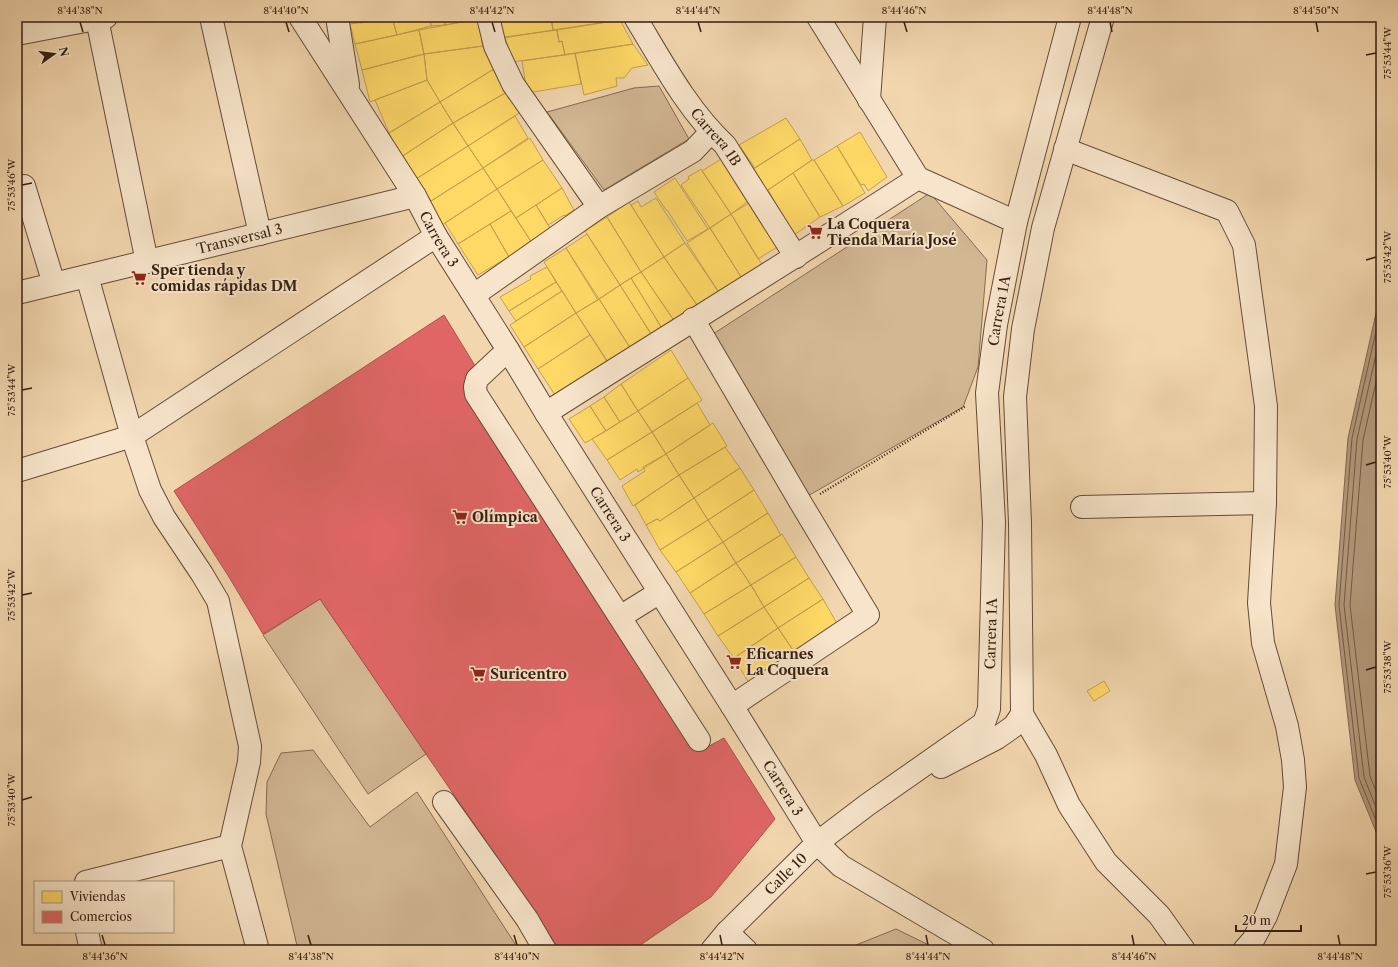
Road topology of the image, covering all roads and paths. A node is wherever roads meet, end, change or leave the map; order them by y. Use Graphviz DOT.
graph roads {
  1 [pos="212,17"];
  2 [pos="300,17"];
  3 [pos="336,17"];
  4 [pos="488,17"];
  5 [pos="635,17"];
  6 [pos="818,17"];
  7 [pos="875,17"];
  8 [pos="1070,17"];
  9 [pos="1103,17"];
  10 [pos="102,18"];
  11 [pos="17,34"];
  12 [pos="349,93"];
  13 [pos="869,100"];
  14 [pos="711,132"];
  15 [pos="1065,149"];
  16 [pos="918,178"];
  17 [pos="24,186"];
  18 [pos="414,196"];
  19 [pos="599,207"];
  20 [pos="1016,222"];
  21 [pos="260,234"];
  22 [pos="436,236"];
  23 [pos="796,257"];
  24 [pos="147,262"];
  25 [pos="87,276"];
  26 [pos="54,284"];
  27 [pos="17,293"];
  28 [pos="474,295"];
  29 [pos="693,319"];
  30 [pos="508,350"];
  31 [pos="987,393"];
  32 [pos="546,413"];
  33 [pos="132,436"];
  34 [pos="17,471"];
  35 [pos="1265,503"];
  36 [pos="802,505"];
  37 [pos="1082,507"];
  38 [pos="660,592"];
  39 [pos="620,617"];
  40 [pos="732,706"];
  41 [pos="1022,714"];
  42 [pos="699,740"];
  43 [pos="444,802"];
  44 [pos="867,805"];
  45 [pos="817,843"];
  46 [pos="230,846"];
  47 [pos="90,881"];
  48 [pos="727,932"];
  49 [pos="87,933"];
  50 [pos="91,950"];
  51 [pos="258,950"];
  52 [pos="545,950"];
  53 [pos="712,950"];
  54 [pos="746,950"];
  55 [pos="983,950"];
  56 [pos="1184,950"];
  57 [pos="1244,950"];
  1 -- 21 [label="street"];
  2 -- 12 [label="street, Carrera 3"];
  3 -- 12 [label="street"];
  4 -- 19 [label="street"];
  5 -- 14 [label="street, Carrera 1B"];
  6 -- 13 [label="street"];
  7 -- 13 [label="street"];
  8 -- 20 [label="street, Carrera 1A"];
  9 -- 15 [label="street, Carrera 1A"];
  10 -- 11 [label="street"];
  10 -- 24 [label="street"];
  12 -- 18 [label="street, Carrera 3"];
  13 -- 16 [label="street"];
  14 -- 19 [label="street"];
  14 -- 23 [label="street, Carrera 1B"];
  15 -- 35 [label="street"];
  15 -- 41 [label="street, Carrera 1A"];
  16 -- 20 [label="street"];
  16 -- 23 [label="street"];
  17 -- 26 [label="street"];
  18 -- 21 [label="street, Transversal 3"];
  18 -- 22 [label="street, Carrera 3"];
  19 -- 28 [label="street"];
  20 -- 31 [label="street, Carrera 1A"];
  21 -- 24 [label="street, Transversal 3"];
  22 -- 28 [label="street, Carrera 3"];
  22 -- 33 [label="street"];
  23 -- 29 [label="street"];
  24 -- 25 [label="street, Transversal 3"];
  25 -- 26 [label="street, Transversal 3"];
  25 -- 33 [label="street"];
  26 -- 27 [label="street, Transversal 3"];
  28 -- 30 [label="street, Carrera 3"];
  29 -- 32 [label="street"];
  29 -- 36 [label="street"];
  30 -- 32 [label="street, Carrera 3"];
  30 -- 39 [label="street"];
  31 -- 36 [label="path"];
  31 -- 44 [label="street, Carrera 1A"];
  32 -- 38 [label="street, Carrera 3"];
  33 -- 34 [label="street"];
  33 -- 46 [label="street"];
  35 -- 37 [label="street"];
  35 -- 57 [label="street"];
  36 -- 40 [label="street"];
  38 -- 39 [label="street"];
  38 -- 40 [label="street, Carrera 3"];
  39 -- 42 [label="street"];
  40 -- 45 [label="street, Carrera 3"];
  41 -- 44 [label="street"];
  41 -- 56 [label="street"];
  43 -- 52 [label="street"];
  44 -- 45 [label="street, Calle 10"];
  45 -- 48 [label="street, Calle 10"];
  45 -- 55 [label="street, Carrera 3"];
  46 -- 47 [label="street"];
  46 -- 51 [label="street"];
  48 -- 53 [label="street, Calle 10"];
  48 -- 54 [label="street"];
  49 -- 50 [label="street"];
}
